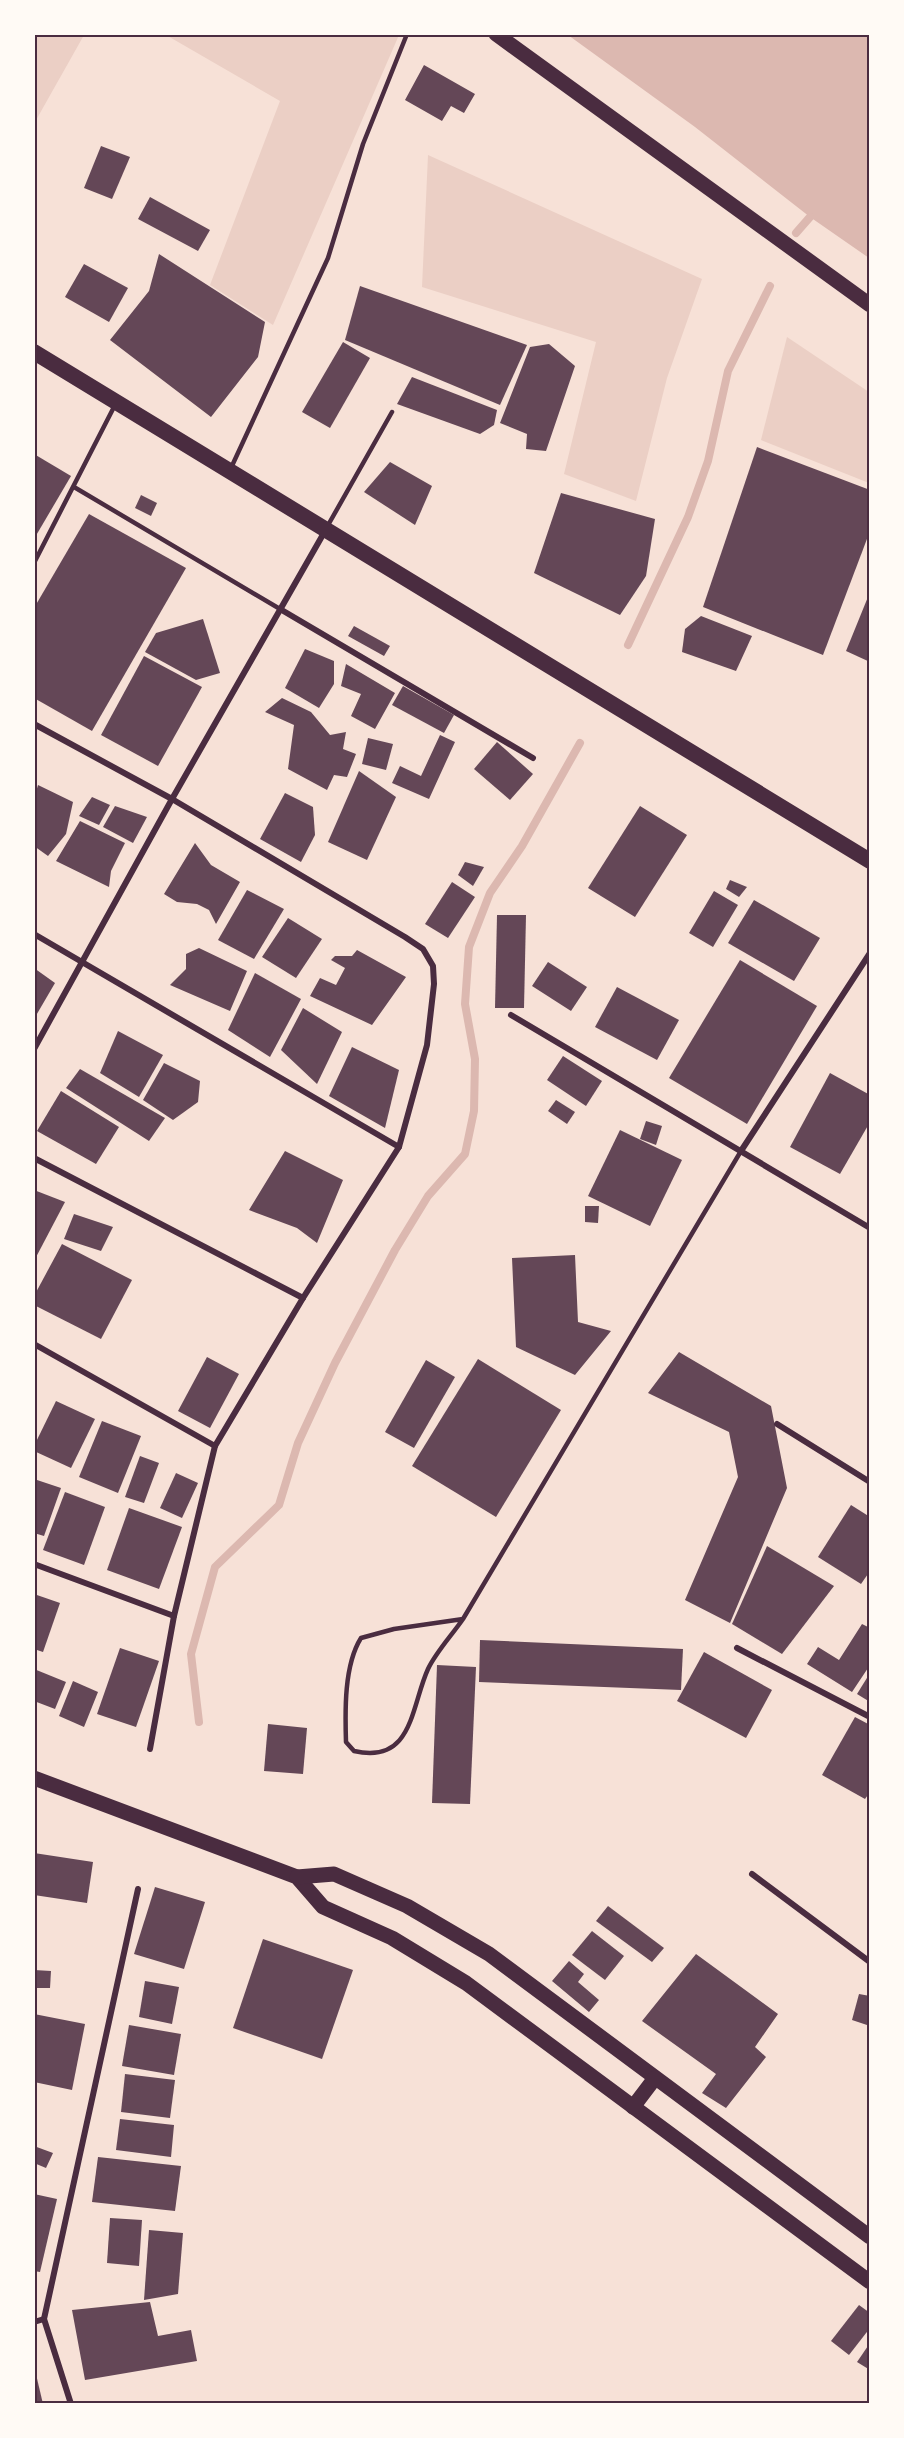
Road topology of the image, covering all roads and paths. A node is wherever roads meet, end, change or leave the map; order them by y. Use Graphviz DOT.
graph roads {
  1 [pos="407,34"];
  2 [pos="496,34"];
  3 [pos="870,305"];
  4 [pos="34,352"];
  5 [pos="116,403"];
  6 [pos="392,412"];
  7 [pos="230,471"];
  8 [pos="74,487"];
  9 [pos="325,531"];
  10 [pos="34,563"];
  11 [pos="280,609"];
  12 [pos="34,724"];
  13 [pos="533,758"];
  14 [pos="172,799"];
  15 [pos="870,861"];
  16 [pos="34,934"];
  17 [pos="870,953"];
  18 [pos="81,960"];
  19 [pos="511,1015"];
  20 [pos="34,1049"];
  21 [pos="399,1147"];
  22 [pos="741,1151"];
  23 [pos="34,1158"];
  24 [pos="870,1228"];
  25 [pos="303,1298"];
  26 [pos="34,1344"];
  27 [pos="777,1424"];
  28 [pos="215,1446"];
  29 [pos="870,1482"];
  30 [pos="34,1564"];
  31 [pos="174,1616"];
  32 [pos="463,1619"];
  33 [pos="737,1648"];
  34 [pos="870,1718"];
  35 [pos="150,1749"];
  36 [pos="34,1778"];
  37 [pos="752,1874"];
  38 [pos="297,1877"];
  39 [pos="138,1889"];
  40 [pos="870,1962"];
  41 [pos="655,2078"];
  42 [pos="633,2107"];
  43 [pos="870,2237"];
  44 [pos="870,2282"];
  45 [pos="44,2319"];
  46 [pos="34,2322"];
  47 [pos="71,2403"];
  1 -- 7 [label="lane"];
  2 -- 3 [label="main road"];
  4 -- 5 [label="highway"];
  5 -- 7 [label="highway"];
  5 -- 8 [label="lane"];
  6 -- 9 [label="lane"];
  7 -- 9 [label="highway"];
  8 -- 10 [label="lane"];
  8 -- 11 [label="lane"];
  9 -- 11 [label="street"];
  9 -- 15 [label="highway"];
  11 -- 13 [label="street"];
  11 -- 14 [label="street"];
  12 -- 14 [label="street"];
  14 -- 18 [label="street"];
  14 -- 21 [label="street"];
  16 -- 18 [label="street"];
  17 -- 22 [label="street"];
  18 -- 20 [label="street"];
  18 -- 21 [label="street"];
  19 -- 22 [label="street"];
  21 -- 25 [label="street"];
  22 -- 24 [label="street"];
  22 -- 32 [label="lane"];
  23 -- 25 [label="street"];
  25 -- 28 [label="street"];
  26 -- 28 [label="street"];
  27 -- 29 [label="street"];
  28 -- 31 [label="street"];
  30 -- 31 [label="street"];
  31 -- 35 [label="street"];
  32 -- 32 [label="lane"];
  33 -- 34 [label="street"];
  36 -- 38 [label="main road"];
  37 -- 40 [label="street"];
  38 -- 41 [label="main road"];
  38 -- 42 [label="main road"];
  39 -- 45 [label="street"];
  41 -- 42 [label="main road"];
  41 -- 43 [label="main road"];
  42 -- 44 [label="main road"];
  45 -- 46 [label="street"];
  45 -- 47 [label="street"];
}
